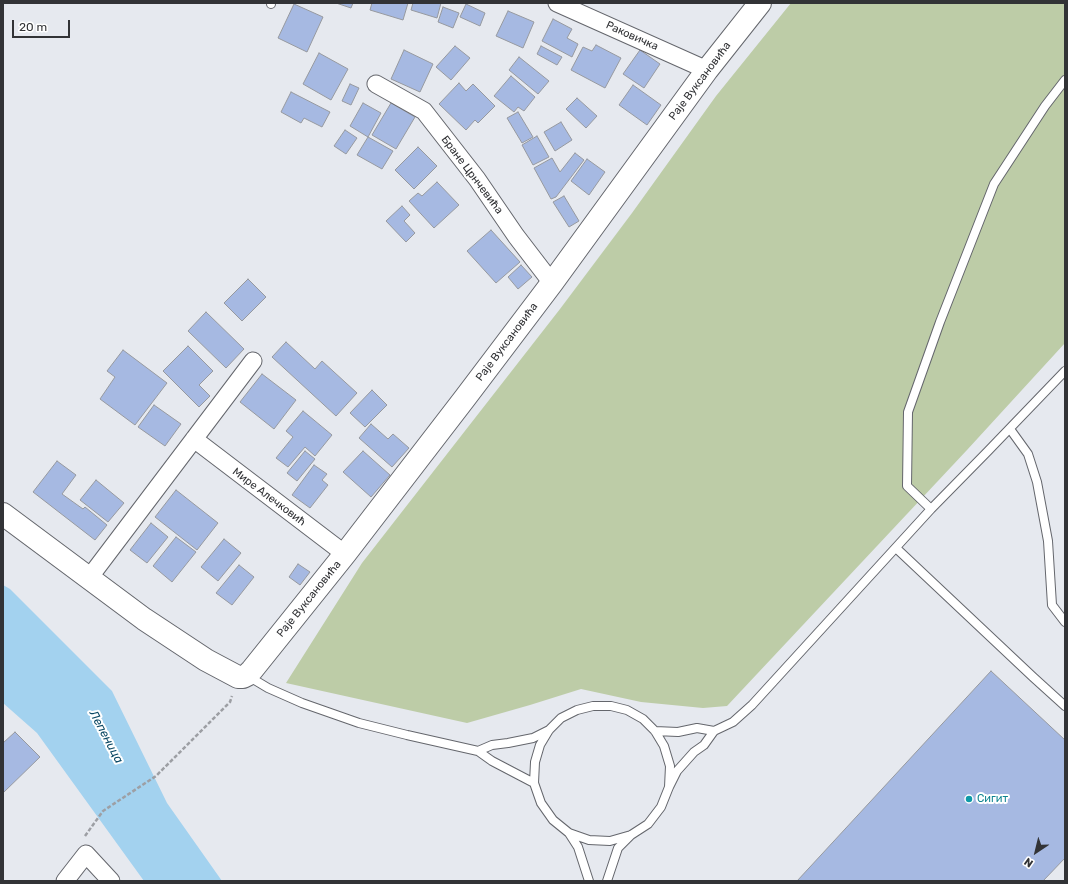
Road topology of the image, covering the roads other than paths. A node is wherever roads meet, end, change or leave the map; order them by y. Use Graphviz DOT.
graph roads {
  1 [pos="557,3"];
  2 [pos="760,3"];
  3 [pos="707,70"];
  4 [pos="1065,80"];
  5 [pos="376,84"];
  6 [pos="552,283"];
  7 [pos="253,361"];
  8 [pos="1065,371"];
  9 [pos="1010,429"];
  10 [pos="194,439"];
  11 [pos="931,510"];
  12 [pos="3,514"];
  13 [pos="896,548"];
  14 [pos="345,554"];
  15 [pos="89,578"];
  16 [pos="1065,622"];
  17 [pos="242,676"];
  18 [pos="1065,706"];
  19 [pos="549,730"];
  20 [pos="655,731"];
  21 [pos="714,731"];
  22 [pos="478,751"];
  23 [pos="534,783"];
  24 [pos="668,787"];
  25 [pos="569,833"];
  26 [pos="631,835"];
  27 [pos="65,881"];
  28 [pos="111,881"];
  29 [pos="589,881"];
  30 [pos="607,881"];
  1 -- 3 [label="street, Раковичка"];
  2 -- 3 [label="street, Раје Вуксановића"];
  3 -- 6 [label="street, Раје Вуксановића"];
  4 -- 11 [label="lane"];
  5 -- 6 [label="street, Бране Црнчевића"];
  6 -- 14 [label="street, Раје Вуксановића"];
  7 -- 10 [label="street"];
  8 -- 9 [label="lane"];
  9 -- 11 [label="lane"];
  9 -- 16 [label="lane"];
  10 -- 14 [label="street, Мире Алечковић"];
  10 -- 15 [label="street"];
  11 -- 13 [label="lane"];
  12 -- 15 [label="street"];
  13 -- 18 [label="lane"];
  13 -- 21 [label="lane"];
  14 -- 17 [label="street, Раје Вуксановића"];
  15 -- 17 [label="street"];
  17 -- 22 [label="lane"];
  19 -- 20 [label="lane"];
  19 -- 22 [label="lane"];
  19 -- 23 [label="lane"];
  20 -- 21 [label="lane"];
  20 -- 24 [label="lane"];
  21 -- 24 [label="lane"];
  22 -- 23 [label="lane"];
  23 -- 25 [label="lane"];
  24 -- 26 [label="lane"];
  25 -- 26 [label="lane"];
  25 -- 29 [label="lane"];
  26 -- 30 [label="lane"];
  27 -- 28 [label="street"];
}
